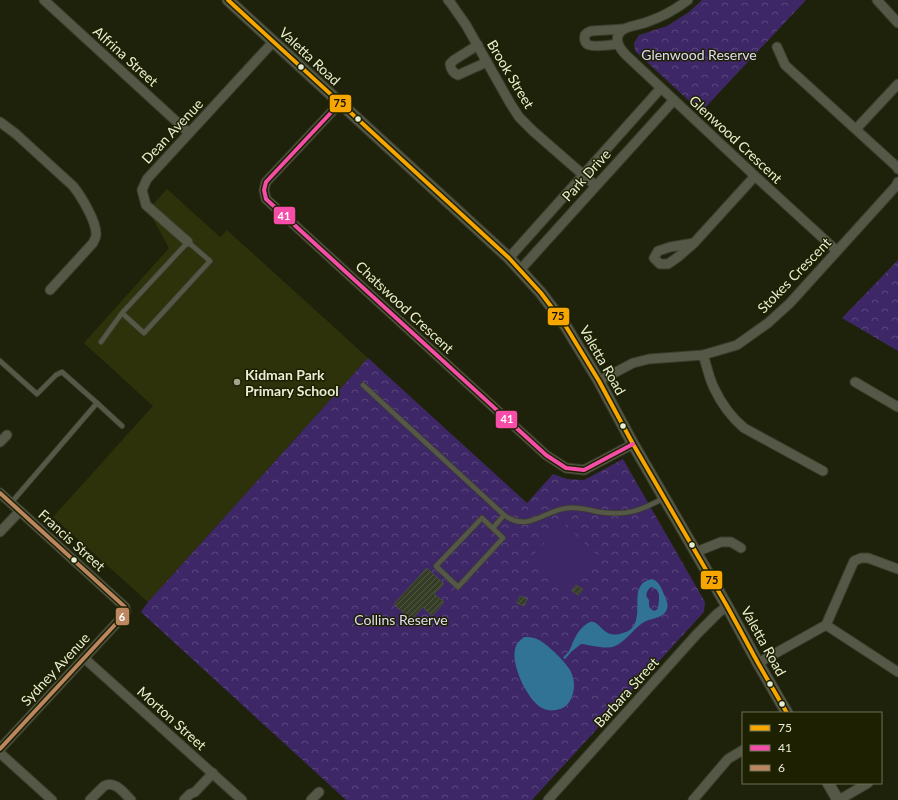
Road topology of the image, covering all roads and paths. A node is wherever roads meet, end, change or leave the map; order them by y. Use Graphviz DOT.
graph roads {
  1 [pos="44,0"];
  2 [pos="228,0"];
  3 [pos="688,0"];
  4 [pos="877,0"];
  5 [pos="450,1"];
  6 [pos="898,22"];
  7 [pos="624,29"];
  8 [pos="274,42"];
  9 [pos="618,44"];
  10 [pos="478,45"];
  11 [pos="777,47"];
  12 [pos="487,62"];
  13 [pos="898,84"];
  14 [pos="661,88"];
  15 [pos="674,100"];
  16 [pos="340,103"];
  17 [pos="0,122"];
  18 [pos="856,129"];
  19 [pos="189,133"];
  20 [pos="898,169"];
  21 [pos="583,176"];
  22 [pos="755,176"];
  23 [pos="898,182"];
  24 [pos="596,186"];
  25 [pos="188,242"];
  26 [pos="694,243"];
  27 [pos="837,251"];
  28 [pos="509,258"];
  29 [pos="520,270"];
  30 [pos="50,290"];
  31 [pos="122,313"];
  32 [pos="100,342"];
  33 [pos="703,355"];
  34 [pos="0,361"];
  35 [pos="599,381"];
  36 [pos="855,382"];
  37 [pos="363,385"];
  38 [pos="97,403"];
  39 [pos="898,407"];
  40 [pos="122,426"];
  41 [pos="7,435"];
  42 [pos="0,442"];
  43 [pos="633,444"];
  44 [pos="823,471"];
  45 [pos="0,493"];
  46 [pos="665,498"];
  47 [pos="11,503"];
  48 [pos="20,511"];
  49 [pos="504,515"];
  50 [pos="492,528"];
  51 [pos="0,532"];
  52 [pos="741,548"];
  53 [pos="696,552"];
  54 [pos="898,569"];
  55 [pos="727,606"];
  56 [pos="124,607"];
  57 [pos="826,625"];
  58 [pos="84,658"];
  59 [pos="758,663"];
  60 [pos="898,672"];
  61 [pos="786,712"];
  62 [pos="0,749"];
  63 [pos="742,751"];
  64 [pos="0,753"];
  65 [pos="212,773"];
  66 [pos="830,784"];
  67 [pos="866,784"];
  68 [pos="318,792"];
  69 [pos="52,800"];
  70 [pos="90,800"];
  71 [pos="132,800"];
  72 [pos="184,800"];
  73 [pos="242,800"];
  74 [pos="311,800"];
  75 [pos="548,800"];
  76 [pos="694,800"];
  77 [pos="838,800"];
  1 -- 19 [label="street, Alfrina Street"];
  2 -- 8 [label="street, Valetta Road"];
  3 -- 7 [label="street"];
  4 -- 6 [label="street"];
  5 -- 10 [label="street, Brook Street"];
  7 -- 9 [label="street"];
  7 -- 9 [label="street"];
  8 -- 16 [label="street, Valetta Road"];
  8 -- 19 [label="street, Dean Avenue"];
  9 -- 14 [label="street, Glenwood Crescent"];
  10 -- 12 [label="street, Brook Street"];
  10 -- 12 [label="street"];
  11 -- 18 [label="street"];
  12 -- 21 [label="street, Brook Street"];
  13 -- 18 [label="street"];
  14 -- 15 [label="street, Glenwood Crescent"];
  14 -- 21 [label="street, Park Drive"];
  15 -- 22 [label="street, Glenwood Crescent"];
  15 -- 24 [label="street, Park Drive"];
  16 -- 28 [label="street, Valetta Road"];
  16 -- 43 [label="street, Chatswood Crescent"];
  17 -- 30 [label="street"];
  18 -- 20 [label="street"];
  19 -- 25 [label="street, Dean Avenue"];
  21 -- 24 [label="street, Brook Street"];
  21 -- 28 [label="street, Park Drive"];
  22 -- 26 [label="street"];
  22 -- 27 [label="street, Glenwood Crescent"];
  23 -- 27 [label="street, Stokes Crescent"];
  24 -- 29 [label="street, Park Drive"];
  25 -- 31 [label="lane"];
  25 -- 31 [label="lane"];
  27 -- 33 [label="street, Stokes Crescent"];
  28 -- 29 [label="street, Valetta Road"];
  29 -- 35 [label="street, Valetta Road"];
  31 -- 32 [label="lane"];
  33 -- 35 [label="street, Stokes Crescent"];
  33 -- 44 [label="street"];
  34 -- 38 [label="lane"];
  35 -- 43 [label="street, Valetta Road"];
  36 -- 39 [label="street"];
  37 -- 49 [label="lane"];
  38 -- 40 [label="lane"];
  38 -- 47 [label="lane"];
  41 -- 42 [label="street"];
  43 -- 46 [label="street, Valetta Road"];
  45 -- 47 [label="street, Francis Street"];
  46 -- 49 [label="lane"];
  46 -- 53 [label="street, Valetta Road"];
  47 -- 48 [label="street, Francis Street"];
  48 -- 51 [label="street"];
  48 -- 56 [label="street, Francis Street"];
  49 -- 50 [label="lane"];
  50 -- 50 [label="lane"];
  52 -- 53 [label="street"];
  53 -- 55 [label="street, Valetta Road"];
  54 -- 57 [label="street"];
  55 -- 59 [label="street, Valetta Road"];
  55 -- 75 [label="street, Barbara Street"];
  56 -- 58 [label="street, Sydney Avenue"];
  57 -- 59 [label="street"];
  57 -- 60 [label="street"];
  58 -- 62 [label="street, Sydney Avenue"];
  58 -- 65 [label="street, Morton Street"];
  59 -- 61 [label="street, Valetta Road"];
  63 -- 76 [label="street"];
  64 -- 69 [label="street"];
  65 -- 72 [label="street"];
  65 -- 73 [label="street, Morton Street"];
  66 -- 77 [label="street"];
  67 -- 77 [label="street"];
  68 -- 74 [label="street"];
  70 -- 71 [label="street"];
}
